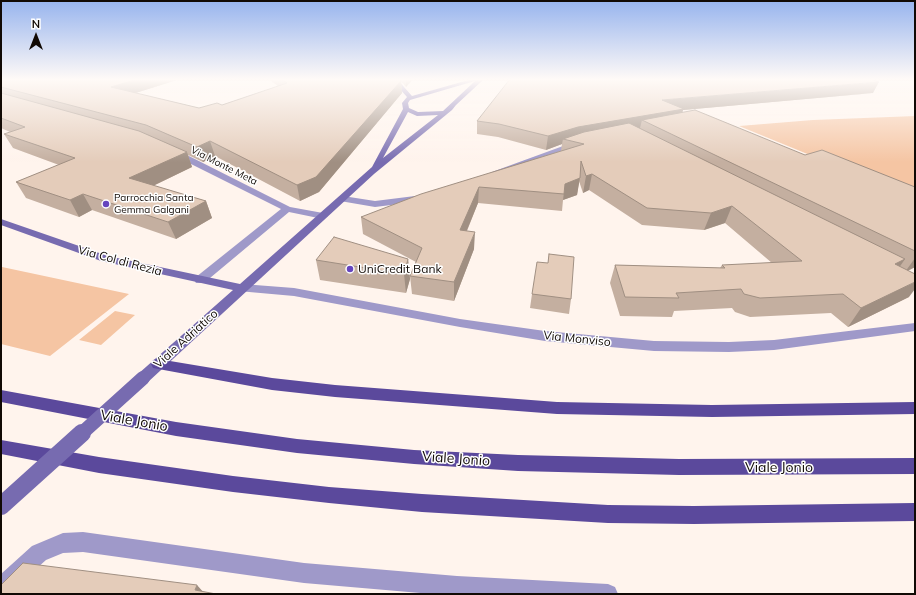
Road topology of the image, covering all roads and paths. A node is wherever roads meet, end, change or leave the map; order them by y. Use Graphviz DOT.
graph roads {
  1 [pos="452,107"];
  2 [pos="406,109"];
  3 [pos="444,113"];
  4 [pos="584,142"];
  5 [pos="168,150"];
  6 [pos="372,172"];
  7 [pos="485,176"];
  8 [pos="426,196"];
  9 [pos="343,198"];
  10 [pos="287,209"];
  11 [pos="323,216"];
  12 [pos="1,222"];
  13 [pos="200,280"];
  14 [pos="242,288"];
  15 [pos="915,327"];
  16 [pos="158,364"];
  17 [pos="1,396"];
  18 [pos="915,408"];
  19 [pos="1,447"];
  20 [pos="915,466"];
  21 [pos="1,506"];
  22 [pos="915,512"];
  23 [pos="1,587"];
  24 [pos="608,594"];
  1 -- 3 [label="street, Viale Adriatico"];
  2 -- 3 [label="street"];
  2 -- 6 [label="street"];
  3 -- 6 [label="street, Viale Adriatico"];
  4 -- 7 [label="street"];
  5 -- 10 [label="street, Via Monte Meta"];
  6 -- 9 [label="street, Viale Adriatico"];
  8 -- 9 [label="street"];
  9 -- 11 [label="street, Viale Adriatico"];
  10 -- 11 [label="street, Via Monte Meta"];
  10 -- 13 [label="street"];
  11 -- 14 [label="street, Viale Adriatico"];
  12 -- 13 [label="street, Via Col di Rezia"];
  13 -- 14 [label="street, Via Col di Rezia"];
  14 -- 15 [label="street, Via Monviso"];
  14 -- 16 [label="street, Viale Adriatico"];
  16 -- 18 [label="main road"];
  16 -- 21 [label="street, Viale Adriatico, bridge"];
  17 -- 20 [label="main road, Viale Jonio"];
  19 -- 22 [label="main road"];
  23 -- 24 [label="street"];
}
